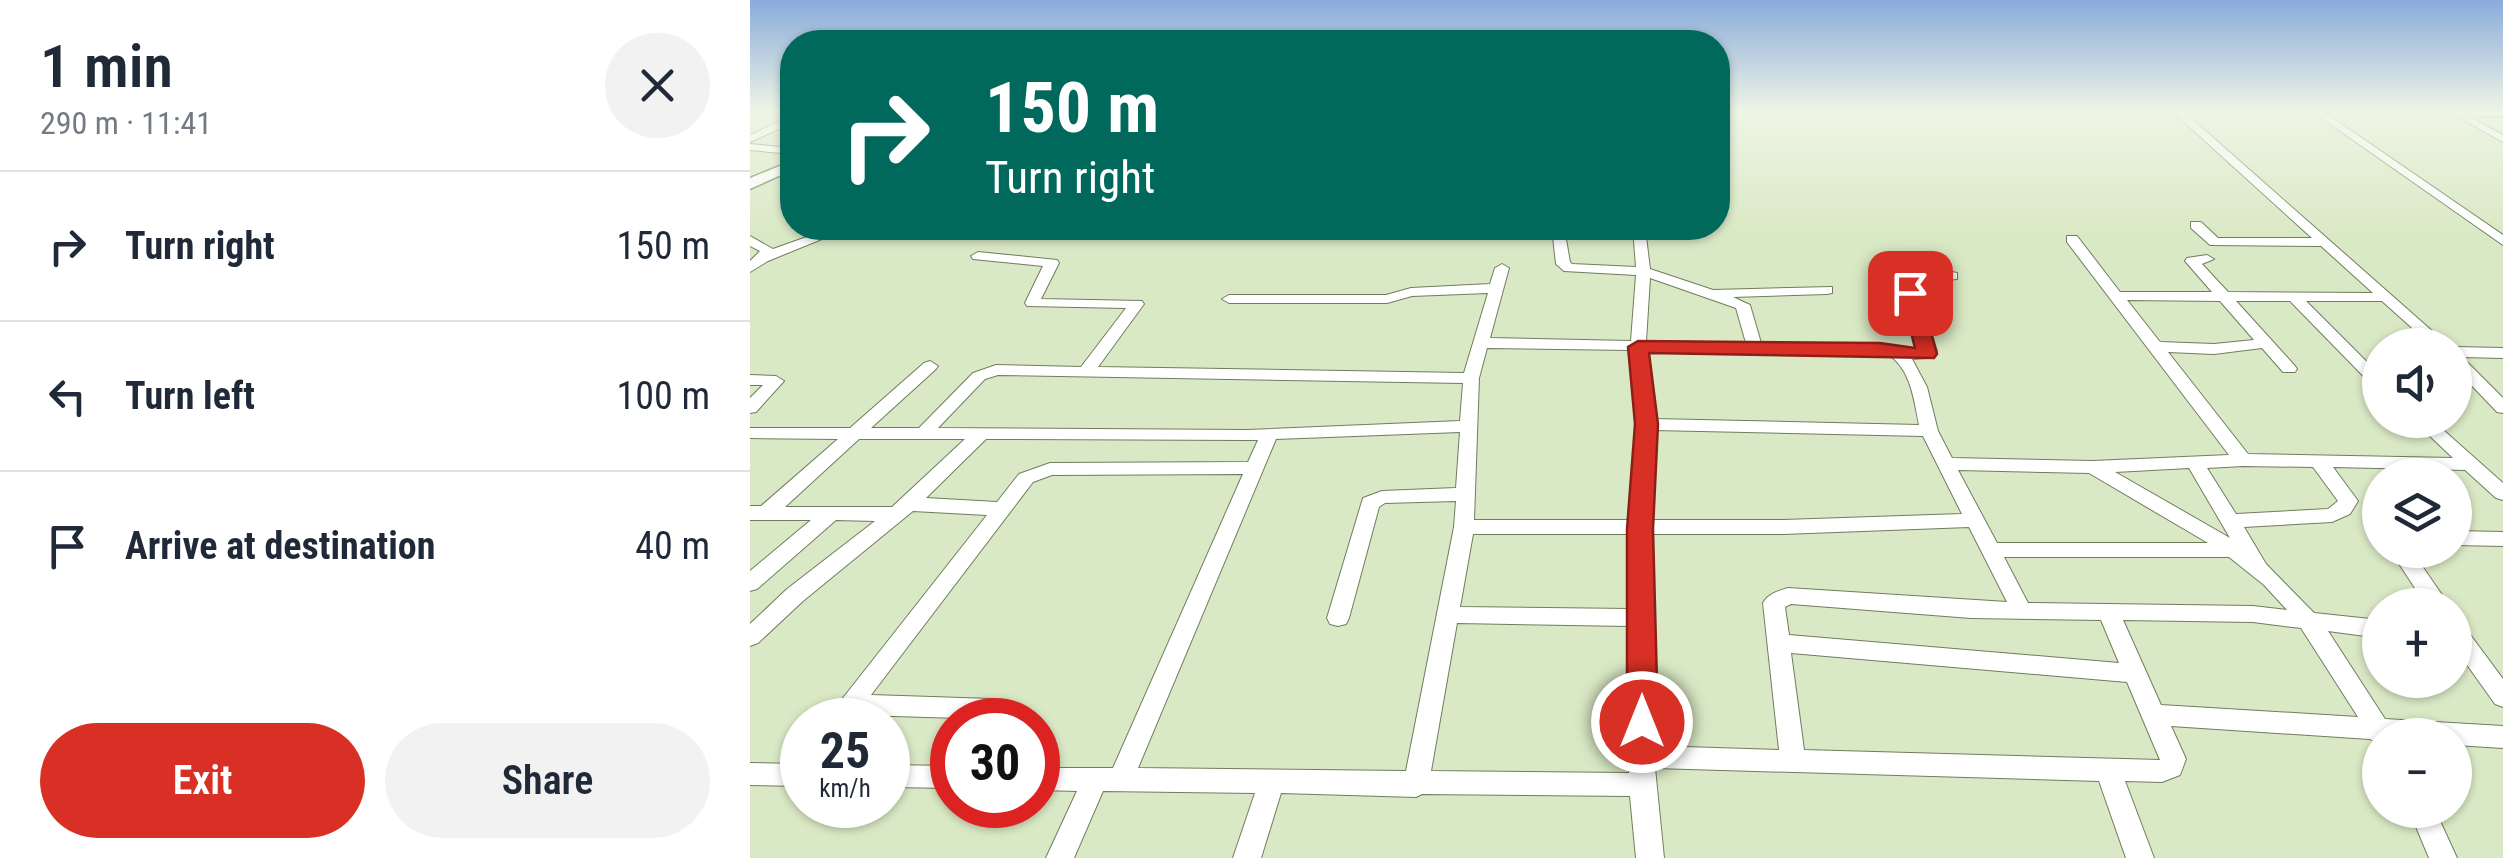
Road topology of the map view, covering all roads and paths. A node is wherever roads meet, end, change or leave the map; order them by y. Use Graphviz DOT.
graph roads {
  1 [pos="2224,152"];
  2 [pos="2375,152"];
  3 [pos="780,170"];
  4 [pos="750,184"];
  5 [pos="2196,226"];
  6 [pos="2072,239"];
  7 [pos="750,240"];
  8 [pos="810,240"];
  9 [pos="1560,240"];
  10 [pos="1641,240"];
  11 [pos="2326,242"];
  12 [pos="2503,242"];
  13 [pos="978,256"];
  14 [pos="763,258"];
  15 [pos="2207,258"];
  16 [pos="750,268"];
  17 [pos="1643,271"];
  18 [pos="1952,276"];
  19 [pos="1827,290"];
  20 [pos="1713,294"];
  21 [pos="2223,295"];
  22 [pos="2118,296"];
  23 [pos="2293,296"];
  24 [pos="2388,297"];
  25 [pos="1229,299"];
  26 [pos="2422,328"];
  27 [pos="1482,342"];
  28 [pos="2266,343"];
  29 [pos="1638,347"];
  30 [pos="1755,348"];
  31 [pos="2157,348"];
  32 [pos="2472,352"];
  33 [pos="2503,353"];
  34 [pos="1900,354"];
  35 [pos="930,366"];
  36 [pos="2362,366"];
  37 [pos="2289,369"];
  38 [pos="1087,370"];
  39 [pos="2472,376"];
  40 [pos="1471,378"];
  41 [pos="750,380"];
  42 [pos="750,408"];
  43 [pos="2503,408"];
  44 [pos="1646,424"];
  45 [pos="1468,426"];
  46 [pos="1928,431"];
  47 [pos="750,433"];
  48 [pos="854,434"];
  49 [pos="924,434"];
  50 [pos="981,434"];
  51 [pos="1268,434"];
  52 [pos="2442,438"];
  53 [pos="2464,458"];
  54 [pos="2243,460"];
  55 [pos="2318,462"];
  56 [pos="2195,463"];
  57 [pos="2362,463"];
  58 [pos="1947,464"];
  59 [pos="2472,465"];
  60 [pos="2093,467"];
  61 [pos="1255,468"];
  62 [pos="1466,494"];
  63 [pos="2503,494"];
  64 [pos="903,509"];
  65 [pos="1000,509"];
  66 [pos="758,514"];
  67 [pos="831,514"];
  68 [pos="1973,520"];
  69 [pos="2230,521"];
  70 [pos="1464,528"];
  71 [pos="1640,529"];
  72 [pos="2472,538"];
  73 [pos="2503,539"];
  74 [pos="1990,550"];
  75 [pos="2229,550"];
  76 [pos="2261,572"];
  77 [pos="750,583"];
  78 [pos="2020,609"];
  79 [pos="2108,611"];
  80 [pos="1451,615"];
  81 [pos="1338,618"];
  82 [pos="1642,618"];
  83 [pos="2306,618"];
  84 [pos="2362,626"];
  85 [pos="750,637"];
  86 [pos="1779,644"];
  87 [pos="2472,656"];
  88 [pos="2136,673"];
  89 [pos="2503,697"];
  90 [pos="856,698"];
  91 [pos="2153,714"];
  92 [pos="2370,718"];
  93 [pos="2362,731"];
  94 [pos="2472,735"];
  95 [pos="2503,736"];
  96 [pos="1643,757"];
  97 [pos="1793,761"];
  98 [pos="2108,769"];
  99 [pos="750,774"];
  100 [pos="780,774"];
  101 [pos="1060,779"];
  102 [pos="1108,780"];
  103 [pos="1272,781"];
  104 [pos="1416,785"];
  105 [pos="1642,785"];
  106 [pos="2430,828"];
  107 [pos="1060,858"];
  108 [pos="1247,858"];
  109 [pos="1650,858"];
  110 [pos="2140,858"];
  111 [pos="2443,858"];
  1 -- 11 [label="street"];
  2 -- 12 [label="street"];
  3 -- 4 [label="street"];
  5 -- 11 [label="street"];
  6 -- 22 [label="street"];
  7 -- 14 [label="street"];
  8 -- 14 [label="street"];
  9 -- 17 [label="street"];
  10 -- 17 [label="street"];
  11 -- 24 [label="street"];
  13 -- 38 [label="street"];
  14 -- 16 [label="street"];
  15 -- 21 [label="street"];
  17 -- 20 [label="street"];
  17 -- 29 [label="street"];
  18 -- 34 [label="street"];
  19 -- 20 [label="street"];
  20 -- 30 [label="street"];
  21 -- 22 [label="street"];
  21 -- 23 [label="street"];
  21 -- 28 [label="street"];
  22 -- 31 [label="street"];
  23 -- 24 [label="street"];
  23 -- 36 [label="street"];
  24 -- 26 [label="street"];
  25 -- 27 [label="street"];
  27 -- 29 [label="street"];
  27 -- 40 [label="street"];
  28 -- 31 [label="street"];
  28 -- 37 [label="street"];
  29 -- 30 [label="street"];
  29 -- 44 [label="street"];
  30 -- 34 [label="street"];
  31 -- 54 [label="street"];
  32 -- 33 [label="street"];
  34 -- 46 [label="street"];
  35 -- 48 [label="street"];
  38 -- 40 [label="street"];
  38 -- 49 [label="street"];
  39 -- 43 [label="street"];
  40 -- 45 [label="street"];
  41 -- 42 [label="street"];
  44 -- 46 [label="street"];
  44 -- 71 [label="street"];
  45 -- 51 [label="street"];
  45 -- 62 [label="street"];
  46 -- 58 [label="street"];
  47 -- 48 [label="street"];
  48 -- 49 [label="street"];
  48 -- 66 [label="street"];
  49 -- 50 [label="street"];
  50 -- 51 [label="street"];
  50 -- 64 [label="street"];
  51 -- 61 [label="street"];
  52 -- 53 [label="street"];
  54 -- 55 [label="street"];
  54 -- 56 [label="street"];
  55 -- 57 [label="street"];
  55 -- 69 [label="street"];
  56 -- 60 [label="street"];
  56 -- 69 [label="street"];
  58 -- 60 [label="street"];
  58 -- 68 [label="street"];
  59 -- 63 [label="street"];
  60 -- 75 [label="street"];
  61 -- 65 [label="street"];
  61 -- 102 [label="street"];
  62 -- 70 [label="street"];
  62 -- 81 [label="street"];
  64 -- 65 [label="street"];
  64 -- 67 [label="street"];
  64 -- 85 [label="street"];
  65 -- 90 [label="street"];
  66 -- 67 [label="street"];
  67 -- 77 [label="street"];
  68 -- 71 [label="street"];
  68 -- 74 [label="street"];
  69 -- 76 [label="street"];
  70 -- 71 [label="street"];
  70 -- 80 [label="street"];
  71 -- 82 [label="street"];
  72 -- 73 [label="street"];
  74 -- 75 [label="street"];
  74 -- 78 [label="street"];
  75 -- 76 [label="street"];
  76 -- 83 [label="street"];
  78 -- 79 [label="street"];
  78 -- 86 [label="street"];
  79 -- 83 [label="street"];
  79 -- 88 [label="street"];
  80 -- 82 [label="street"];
  80 -- 104 [label="street"];
  82 -- 96 [label="street"];
  83 -- 84 [label="street"];
  83 -- 92 [label="street"];
  86 -- 88 [label="street"];
  86 -- 97 [label="street"];
  87 -- 89 [label="street"];
  88 -- 91 [label="street"];
  91 -- 93 [label="street"];
  91 -- 98 [label="street"];
  94 -- 95 [label="street"];
  96 -- 97 [label="street"];
  96 -- 105 [label="street"];
  97 -- 98 [label="street"];
  98 -- 110 [label="street"];
  99 -- 100 [label="street"];
  101 -- 102 [label="street"];
  102 -- 103 [label="street"];
  102 -- 107 [label="street"];
  103 -- 104 [label="street"];
  103 -- 108 [label="street"];
  104 -- 105 [label="street"];
  105 -- 109 [label="street"];
  106 -- 111 [label="street"];
}
